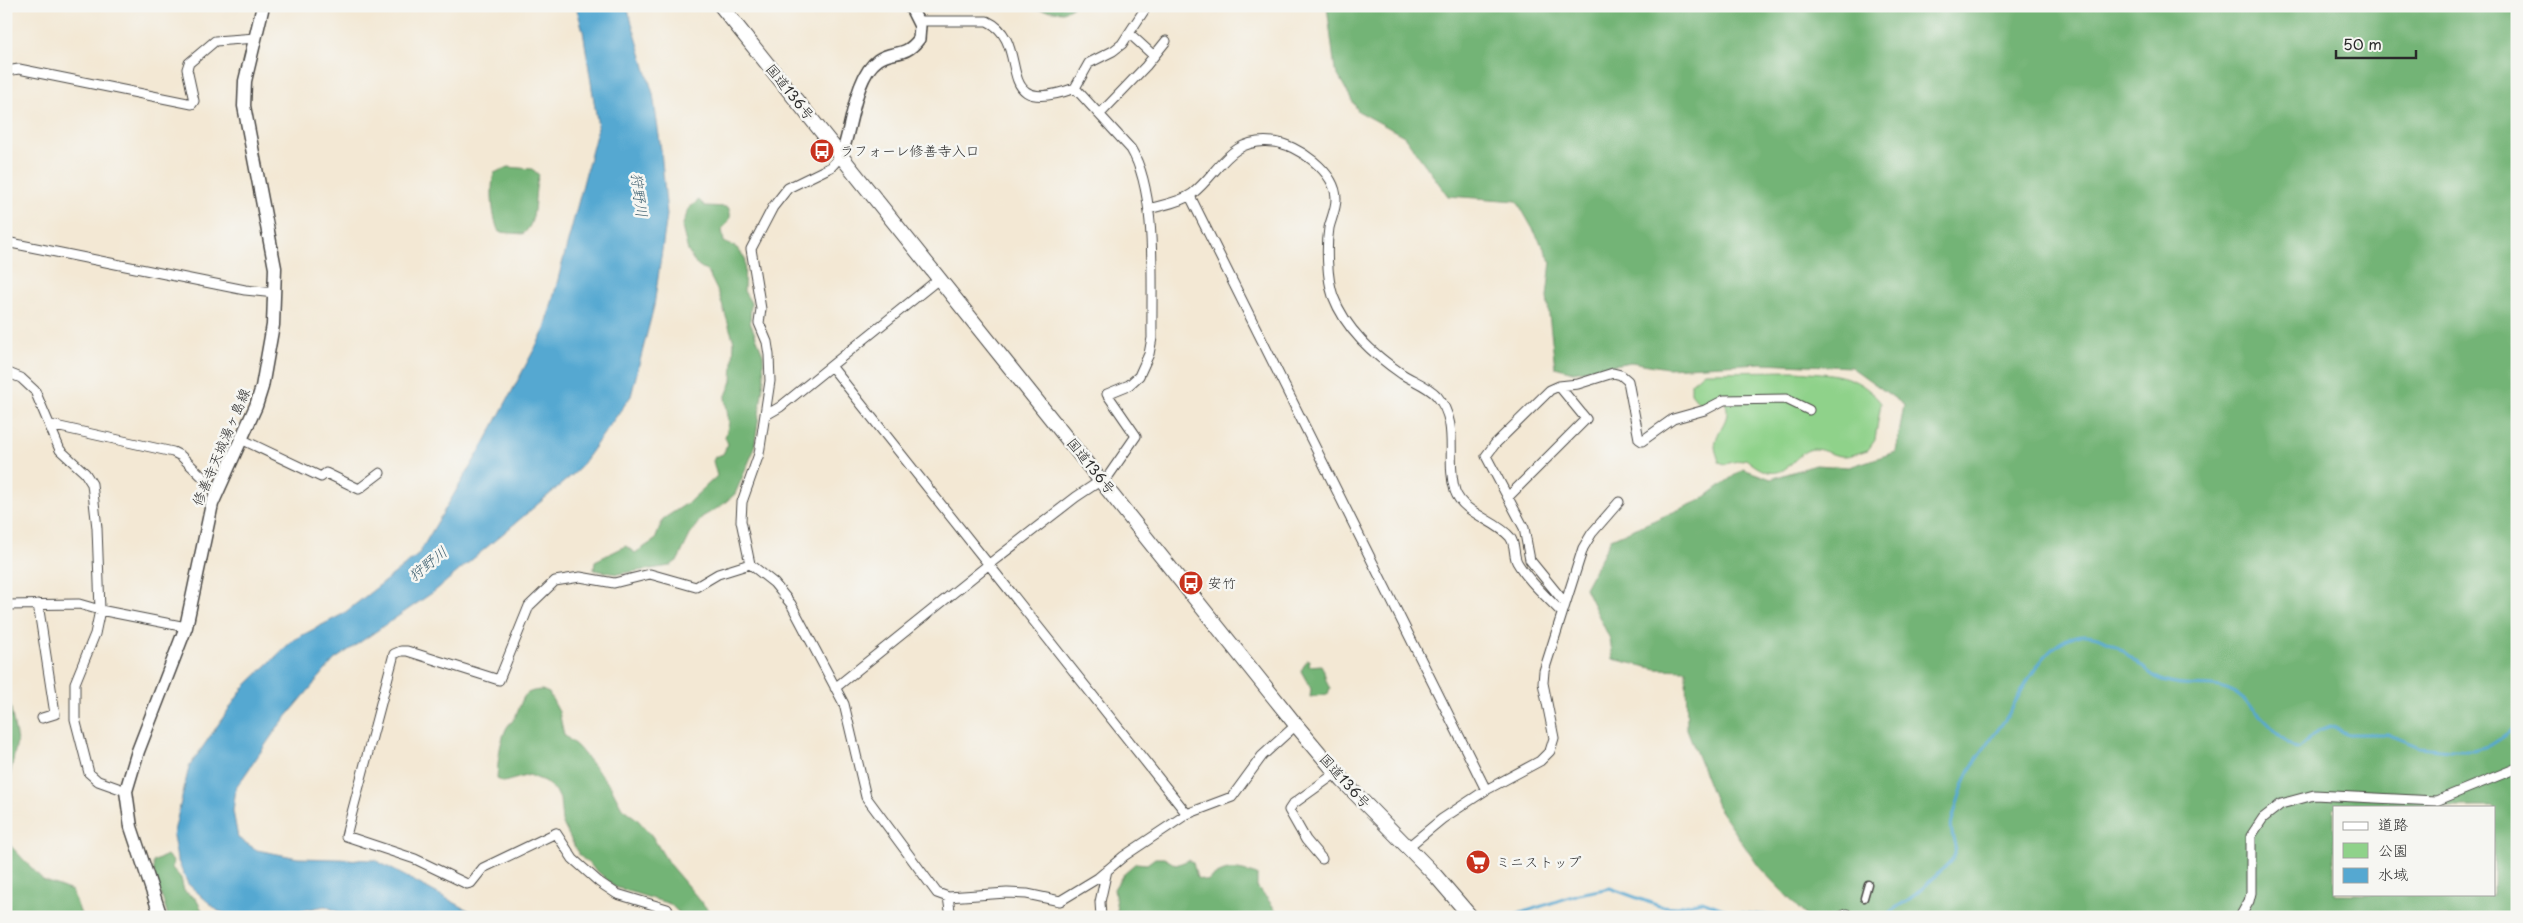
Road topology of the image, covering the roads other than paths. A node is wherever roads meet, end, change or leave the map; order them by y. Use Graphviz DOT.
graph roads {
  1 [pos="263,6"];
  2 [pos="721,6"];
  3 [pos="910,6"];
  4 [pos="1146,6"];
  5 [pos="919,21"];
  6 [pos="1130,34"];
  7 [pos="256,38"];
  8 [pos="1166,41"];
  9 [pos="1154,56"];
  10 [pos="6,71"];
  11 [pos="1076,88"];
  12 [pos="1100,114"];
  13 [pos="841,156"];
  14 [pos="1190,196"];
  15 [pos="1149,209"];
  16 [pos="6,242"];
  17 [pos="940,278"];
  18 [pos="275,293"];
  19 [pos="831,366"];
  20 [pos="6,372"];
  21 [pos="1559,386"];
  22 [pos="1809,410"];
  23 [pos="766,416"];
  24 [pos="51,426"];
  25 [pos="241,439"];
  26 [pos="380,473"];
  27 [pos="1101,479"];
  28 [pos="217,491"];
  29 [pos="1509,496"];
  30 [pos="1619,502"];
  31 [pos="750,564"];
  32 [pos="988,565"];
  33 [pos="1565,603"];
  34 [pos="38,604"];
  35 [pos="6,605"];
  36 [pos="100,610"];
  37 [pos="1562,613"];
  38 [pos="186,627"];
  39 [pos="835,688"];
  40 [pos="42,718"];
  41 [pos="1296,725"];
  42 [pos="2517,768"];
  43 [pos="1336,772"];
  44 [pos="1486,790"];
  45 [pos="126,791"];
  46 [pos="1187,814"];
  47 [pos="1408,847"];
  48 [pos="1322,859"];
  49 [pos="1107,870"];
  50 [pos="1868,884"];
  51 [pos="948,897"];
  52 [pos="1864,898"];
  53 [pos="161,917"];
  54 [pos="674,917"];
  55 [pos="951,917"];
  56 [pos="1101,917"];
  57 [pos="1471,917"];
  58 [pos="2240,917"];
  1 -- 7 [label="main road, 修善寺天城湯ヶ島線"];
  2 -- 13 [label="highway, 国道136号"];
  3 -- 5 [label="street"];
  4 -- 6 [label="street"];
  5 -- 11 [label="street"];
  5 -- 13 [label="street"];
  6 -- 9 [label="street"];
  6 -- 11 [label="street"];
  7 -- 10 [label="street"];
  7 -- 18 [label="main road, 修善寺天城湯ヶ島線"];
  8 -- 9 [label="street"];
  9 -- 12 [label="street"];
  11 -- 12 [label="street"];
  12 -- 15 [label="street"];
  13 -- 17 [label="highway, 国道136号"];
  13 -- 23 [label="street"];
  14 -- 15 [label="street"];
  14 -- 37 [label="street"];
  14 -- 44 [label="street"];
  15 -- 27 [label="street"];
  16 -- 18 [label="street"];
  17 -- 19 [label="street"];
  17 -- 27 [label="highway, 国道136号"];
  18 -- 25 [label="main road, 修善寺天城湯ヶ島線"];
  19 -- 23 [label="street"];
  19 -- 32 [label="street"];
  20 -- 24 [label="street"];
  21 -- 22 [label="street"];
  21 -- 29 [label="street"];
  21 -- 29 [label="street"];
  23 -- 31 [label="street"];
  24 -- 28 [label="street"];
  24 -- 36 [label="street"];
  25 -- 26 [label="street"];
  25 -- 28 [label="main road, 修善寺天城湯ヶ島線"];
  27 -- 32 [label="street"];
  27 -- 41 [label="highway, 国道136号"];
  28 -- 38 [label="main road, 修善寺天城湯ヶ島線"];
  29 -- 33 [label="street"];
  30 -- 33 [label="street"];
  31 -- 39 [label="street"];
  31 -- 54 [label="street"];
  32 -- 39 [label="street"];
  32 -- 46 [label="street"];
  33 -- 37 [label="street"];
  34 -- 35 [label="street"];
  34 -- 36 [label="street"];
  34 -- 40 [label="street"];
  36 -- 38 [label="street"];
  36 -- 45 [label="street"];
  37 -- 44 [label="street"];
  38 -- 45 [label="main road, 修善寺天城湯ヶ島線"];
  39 -- 51 [label="street"];
  41 -- 43 [label="highway, 国道136号"];
  41 -- 46 [label="street"];
  42 -- 58 [label="street"];
  43 -- 47 [label="highway, 国道136号"];
  43 -- 48 [label="street"];
  44 -- 47 [label="street"];
  45 -- 53 [label="main road, 修善寺天城湯ヶ島線"];
  46 -- 49 [label="street"];
  47 -- 57 [label="highway, 国道136号"];
  49 -- 51 [label="street"];
  49 -- 56 [label="street"];
  50 -- 52 [label="street"];
  51 -- 55 [label="street"];
}
